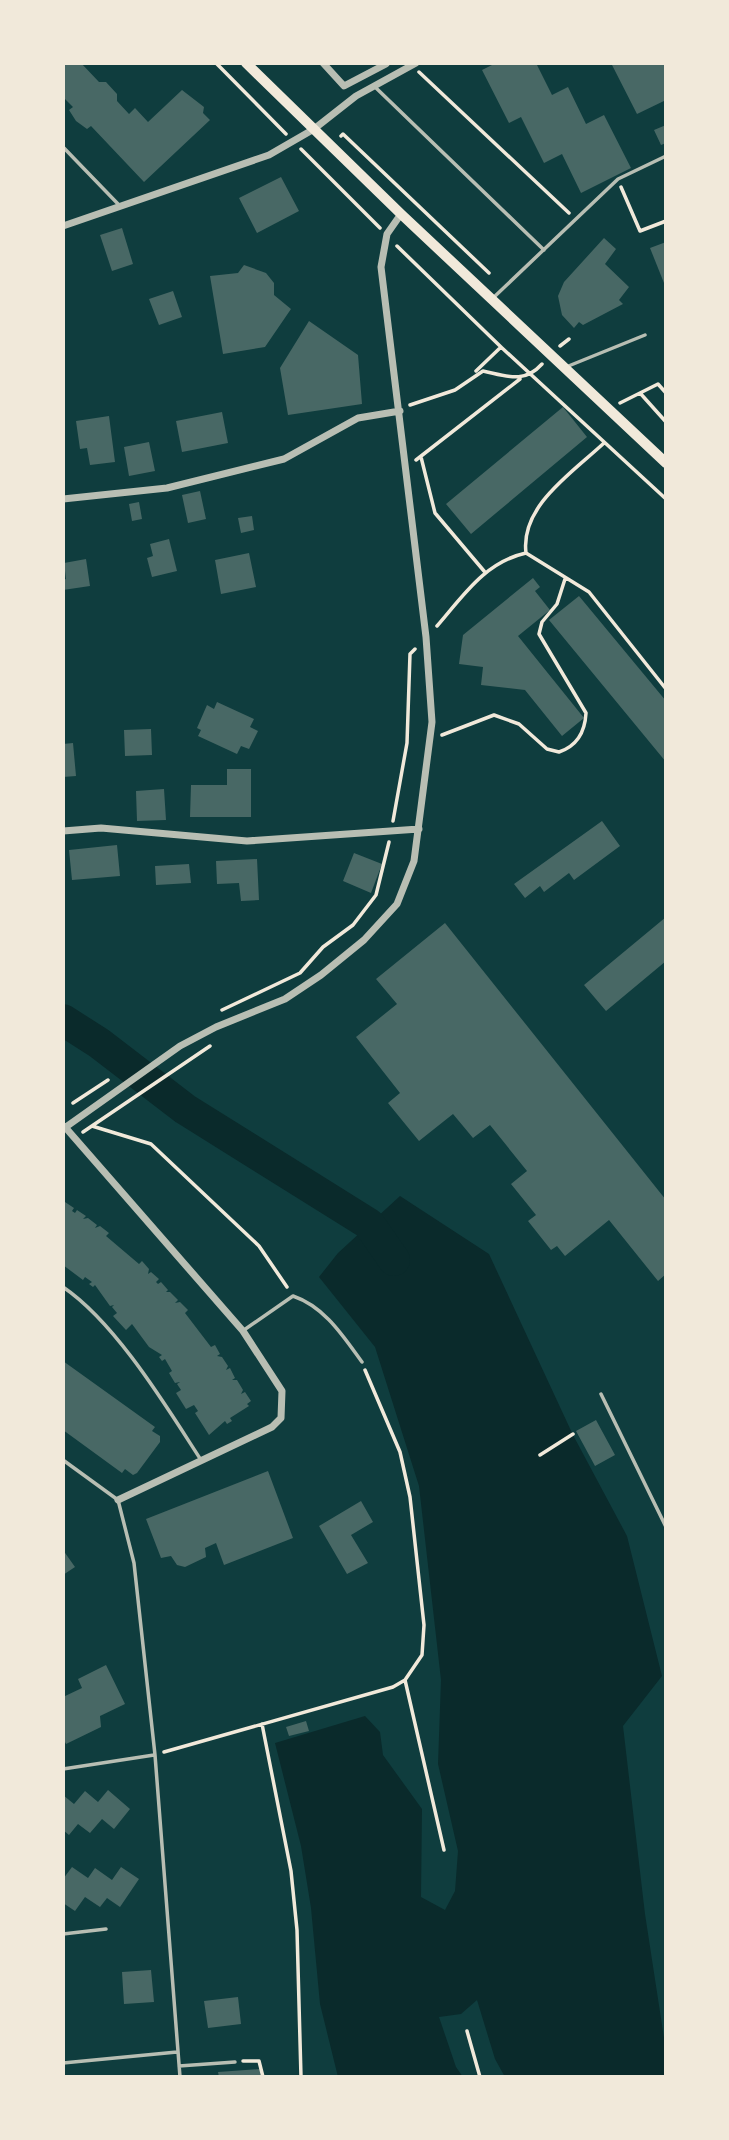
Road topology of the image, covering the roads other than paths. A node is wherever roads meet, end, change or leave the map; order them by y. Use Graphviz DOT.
graph roads {
  1 [pos="246,63"];
  2 [pos="323,63"];
  3 [pos="386,64"];
  4 [pos="414,64"];
  5 [pos="374,86"];
  6 [pos="314,129"];
  7 [pos="63,147"];
  8 [pos="666,156"];
  9 [pos="120,206"];
  10 [pos="401,214"];
  11 [pos="63,226"];
  12 [pos="544,250"];
  13 [pos="491,300"];
  14 [pos="645,335"];
  15 [pos="564,368"];
  16 [pos="400,411"];
  17 [pos="666,463"];
  18 [pos="63,499"];
  19 [pos="419,829"];
  20 [pos="63,831"];
  21 [pos="64,1128"];
  22 [pos="63,1287"];
  23 [pos="243,1331"];
  24 [pos="362,1362"];
  25 [pos="601,1395"];
  26 [pos="201,1460"];
  27 [pos="63,1461"];
  28 [pos="118,1500"];
  29 [pos="666,1527"];
  30 [pos="155,1755"];
  31 [pos="63,1769"];
  32 [pos="106,1929"];
  33 [pos="63,1934"];
  34 [pos="177,2052"];
  35 [pos="235,2062"];
  36 [pos="63,2063"];
  37 [pos="179,2066"];
  38 [pos="180,2077"];
  1 -- 6 [label="main road"];
  2 -- 3 [label="street"];
  4 -- 5 [label="street"];
  5 -- 6 [label="street"];
  5 -- 12 [label="lane"];
  6 -- 9 [label="street"];
  6 -- 10 [label="main road"];
  7 -- 9 [label="lane"];
  8 -- 12 [label="lane"];
  9 -- 11 [label="street"];
  10 -- 13 [label="main road"];
  10 -- 16 [label="street"];
  12 -- 13 [label="lane"];
  13 -- 15 [label="main road"];
  14 -- 15 [label="lane"];
  15 -- 17 [label="main road"];
  16 -- 18 [label="street"];
  16 -- 19 [label="street"];
  19 -- 20 [label="street"];
  19 -- 21 [label="street"];
  21 -- 23 [label="street"];
  22 -- 26 [label="lane"];
  23 -- 24 [label="lane"];
  23 -- 26 [label="street"];
  25 -- 29 [label="lane"];
  26 -- 28 [label="street"];
  27 -- 28 [label="lane"];
  28 -- 30 [label="lane"];
  30 -- 31 [label="lane"];
  30 -- 34 [label="lane"];
  32 -- 33 [label="lane"];
  34 -- 36 [label="lane"];
  34 -- 37 [label="lane"];
  35 -- 37 [label="lane"];
  37 -- 38 [label="lane"];
}
